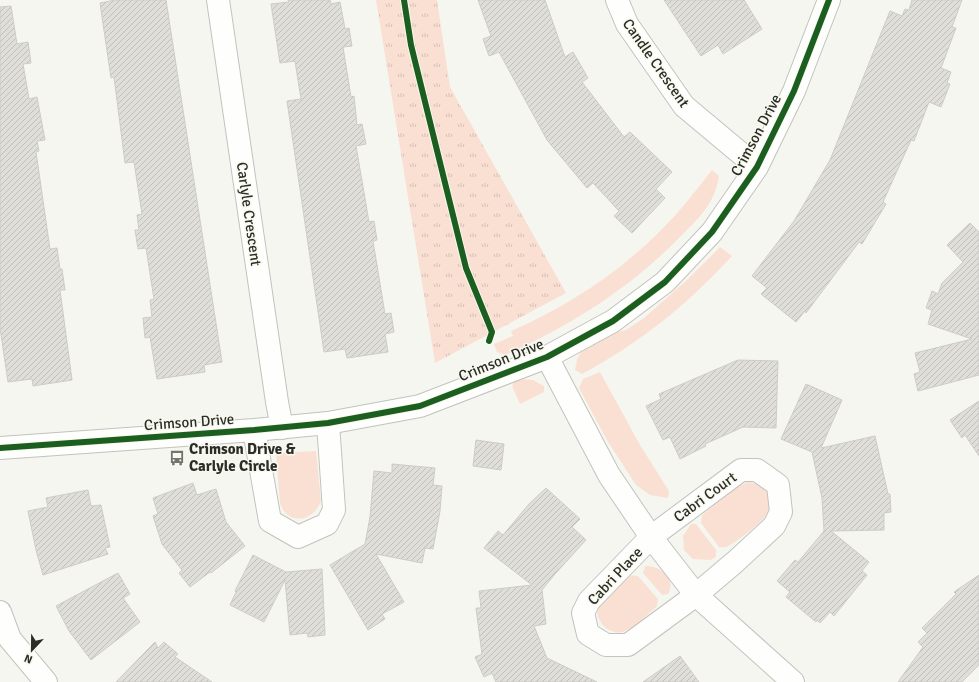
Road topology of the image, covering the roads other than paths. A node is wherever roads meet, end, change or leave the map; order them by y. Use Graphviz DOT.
graph roads {
  1 [pos="218,0"];
  2 [pos="617,0"];
  3 [pos="829,0"];
  4 [pos="757,167"];
  5 [pos="547,357"];
  6 [pos="328,423"];
  7 [pos="282,428"];
  8 [pos="254,430"];
  9 [pos="0,448"];
  10 [pos="652,536"];
  11 [pos="696,595"];
  12 [pos="0,612"];
  13 [pos="46,682"];
  14 [pos="793,682"];
  1 -- 7 [label="street, Carlyle Crescent"];
  2 -- 4 [label="street, Candle Crescent"];
  3 -- 4 [label="street, Crimson Drive"];
  4 -- 5 [label="street, Crimson Drive"];
  5 -- 6 [label="street, Crimson Drive"];
  5 -- 10 [label="street"];
  6 -- 7 [label="street, Crimson Drive"];
  6 -- 8 [label="street, Crimson Drive"];
  7 -- 8 [label="street, Crimson Drive"];
  8 -- 9 [label="street, Crimson Drive"];
  10 -- 11 [label="street"];
  10 -- 11 [label="street, Cabri Place"];
  10 -- 11 [label="street, Cabri Court"];
  11 -- 14 [label="street"];
  12 -- 13 [label="street"];
}
